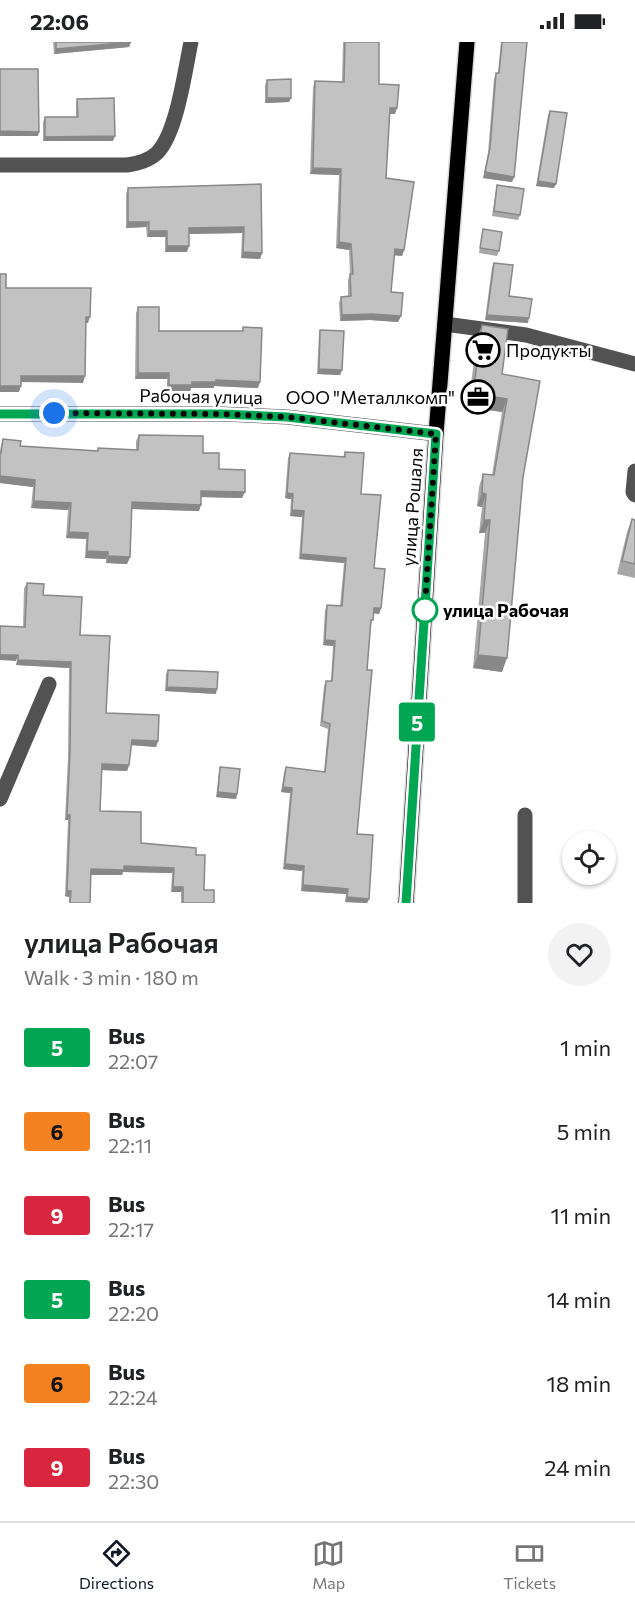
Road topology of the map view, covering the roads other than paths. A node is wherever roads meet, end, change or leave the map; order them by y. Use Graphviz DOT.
graph roads {
  1 [pos="191,42"];
  2 [pos="467,42"];
  3 [pos="0,165"];
  4 [pos="445,324"];
  5 [pos="635,364"];
  6 [pos="0,414"];
  7 [pos="436,434"];
  8 [pos="635,471"];
  9 [pos="635,495"];
  10 [pos="49,684"];
  11 [pos="0,799"];
  12 [pos="525,815"];
  13 [pos="406,903"];
  14 [pos="525,903"];
  1 -- 3 [label="street"];
  2 -- 4 [label="main road, улица Рошаля"];
  4 -- 5 [label="street"];
  4 -- 7 [label="main road, улица Рошаля"];
  6 -- 7 [label="street, Рабочая улица"];
  7 -- 13 [label="main road, улица Рошаля"];
  8 -- 9 [label="street"];
  10 -- 11 [label="street"];
  12 -- 14 [label="street"];
}
